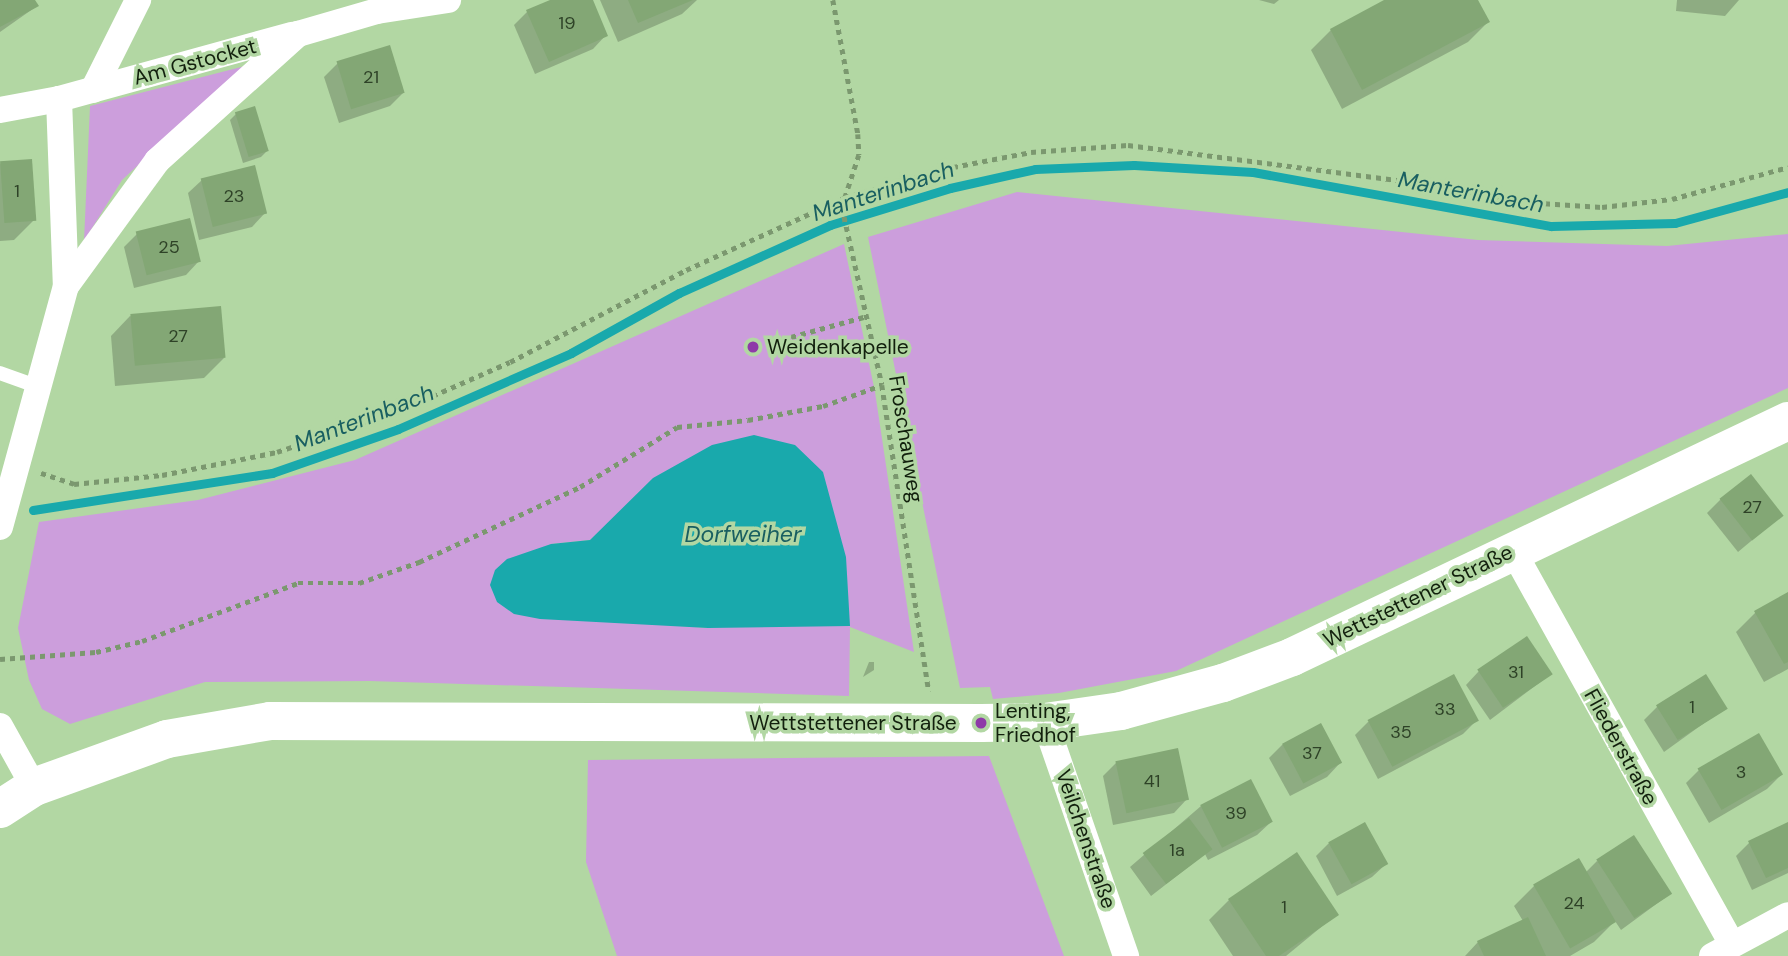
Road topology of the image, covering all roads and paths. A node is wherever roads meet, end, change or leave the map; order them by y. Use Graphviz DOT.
graph roads {
  1 [pos="138,0"];
  2 [pos="448,0"];
  3 [pos="833,0"];
  4 [pos="298,34"];
  5 [pos="93,90"];
  6 [pos="59,99"];
  7 [pos="0,110"];
  8 [pos="1788,167"];
  9 [pos="844,198"];
  10 [pos="66,286"];
  11 [pos="867,316"];
  12 [pos="790,337"];
  13 [pos="0,373"];
  14 [pos="882,385"];
  15 [pos="39,387"];
  16 [pos="1788,421"];
  17 [pos="20,461"];
  18 [pos="0,527"];
  19 [pos="1512,549"];
  20 [pos="0,659"];
  21 [pos="1045,722"];
  22 [pos="935,723"];
  23 [pos="0,726"];
  24 [pos="34,787"];
  25 [pos="0,809"];
  26 [pos="1788,915"];
  27 [pos="1722,950"];
  28 [pos="1126,956"];
  1 -- 5 [label="street, Am Gstocket"];
  2 -- 4 [label="street, Am Gstocket"];
  3 -- 9 [label="path, Froschauweg"];
  4 -- 5 [label="street, Am Gstocket"];
  4 -- 10 [label="street"];
  5 -- 6 [label="street, Am Gstocket"];
  6 -- 7 [label="street, Am Gstocket"];
  6 -- 10 [label="street"];
  8 -- 9 [label="path"];
  9 -- 11 [label="path, Froschauweg"];
  9 -- 17 [label="path"];
  10 -- 15 [label="street"];
  11 -- 12 [label="path"];
  11 -- 14 [label="path, Froschauweg"];
  13 -- 15 [label="lane"];
  14 -- 20 [label="path"];
  14 -- 22 [label="path, Froschauweg"];
  15 -- 17 [label="street"];
  16 -- 19 [label="street, Wettstettener Straße"];
  17 -- 18 [label="street"];
  19 -- 21 [label="street, Wettstettener Straße"];
  19 -- 27 [label="street, Fliederstraße"];
  21 -- 22 [label="street, Wettstettener Straße"];
  21 -- 28 [label="street, Veilchenstraße"];
  22 -- 24 [label="street, Wettstettener Straße"];
  23 -- 24 [label="street"];
  24 -- 25 [label="street, Wettstettener Straße"];
  26 -- 27 [label="street"];
}
